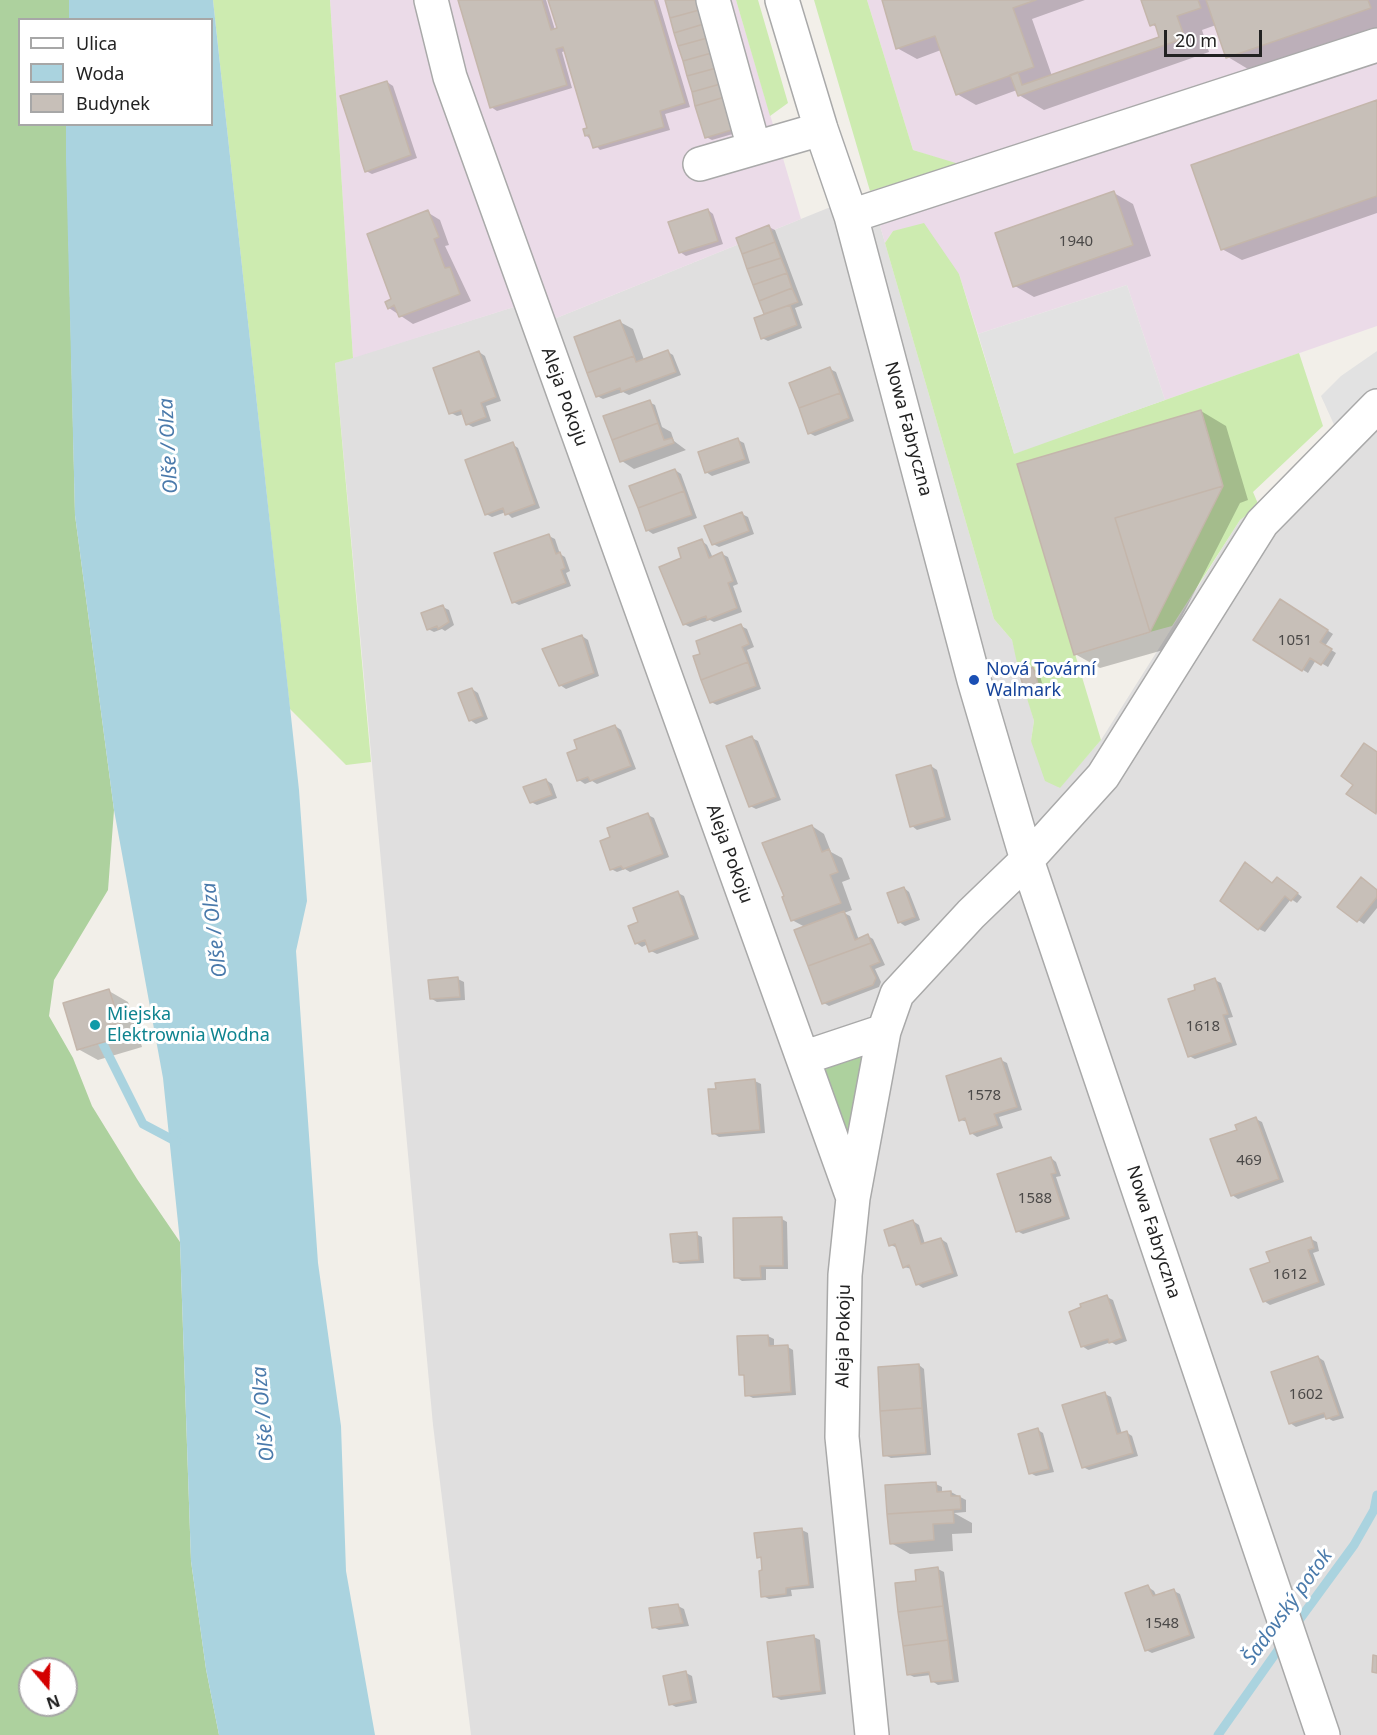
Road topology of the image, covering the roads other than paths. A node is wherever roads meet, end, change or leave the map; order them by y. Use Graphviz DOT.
graph roads {
  1 [pos="431,0"];
  2 [pos="713,0"];
  3 [pos="782,0"];
  4 [pos="1377,45"];
  5 [pos="821,129"];
  6 [pos="754,148"];
  7 [pos="700,164"];
  8 [pos="851,216"];
  9 [pos="1377,406"];
  10 [pos="1027,860"];
  11 [pos="884,1031"];
  12 [pos="803,1058"];
  13 [pos="853,1198"];
  14 [pos="872,1735"];
  15 [pos="1323,1735"];
  1 -- 12 [label="street, Aleja Pokoju"];
  2 -- 6 [label="street"];
  3 -- 5 [label="street, Nowa Fabryczna"];
  4 -- 8 [label="street"];
  5 -- 6 [label="street"];
  5 -- 8 [label="street, Nowa Fabryczna"];
  6 -- 7 [label="street"];
  8 -- 10 [label="street, Nowa Fabryczna"];
  9 -- 10 [label="street"];
  10 -- 11 [label="street"];
  10 -- 15 [label="street, Nowa Fabryczna"];
  11 -- 12 [label="street"];
  11 -- 13 [label="street"];
  12 -- 13 [label="street, Aleja Pokoju"];
  13 -- 14 [label="street, Aleja Pokoju"];
}
